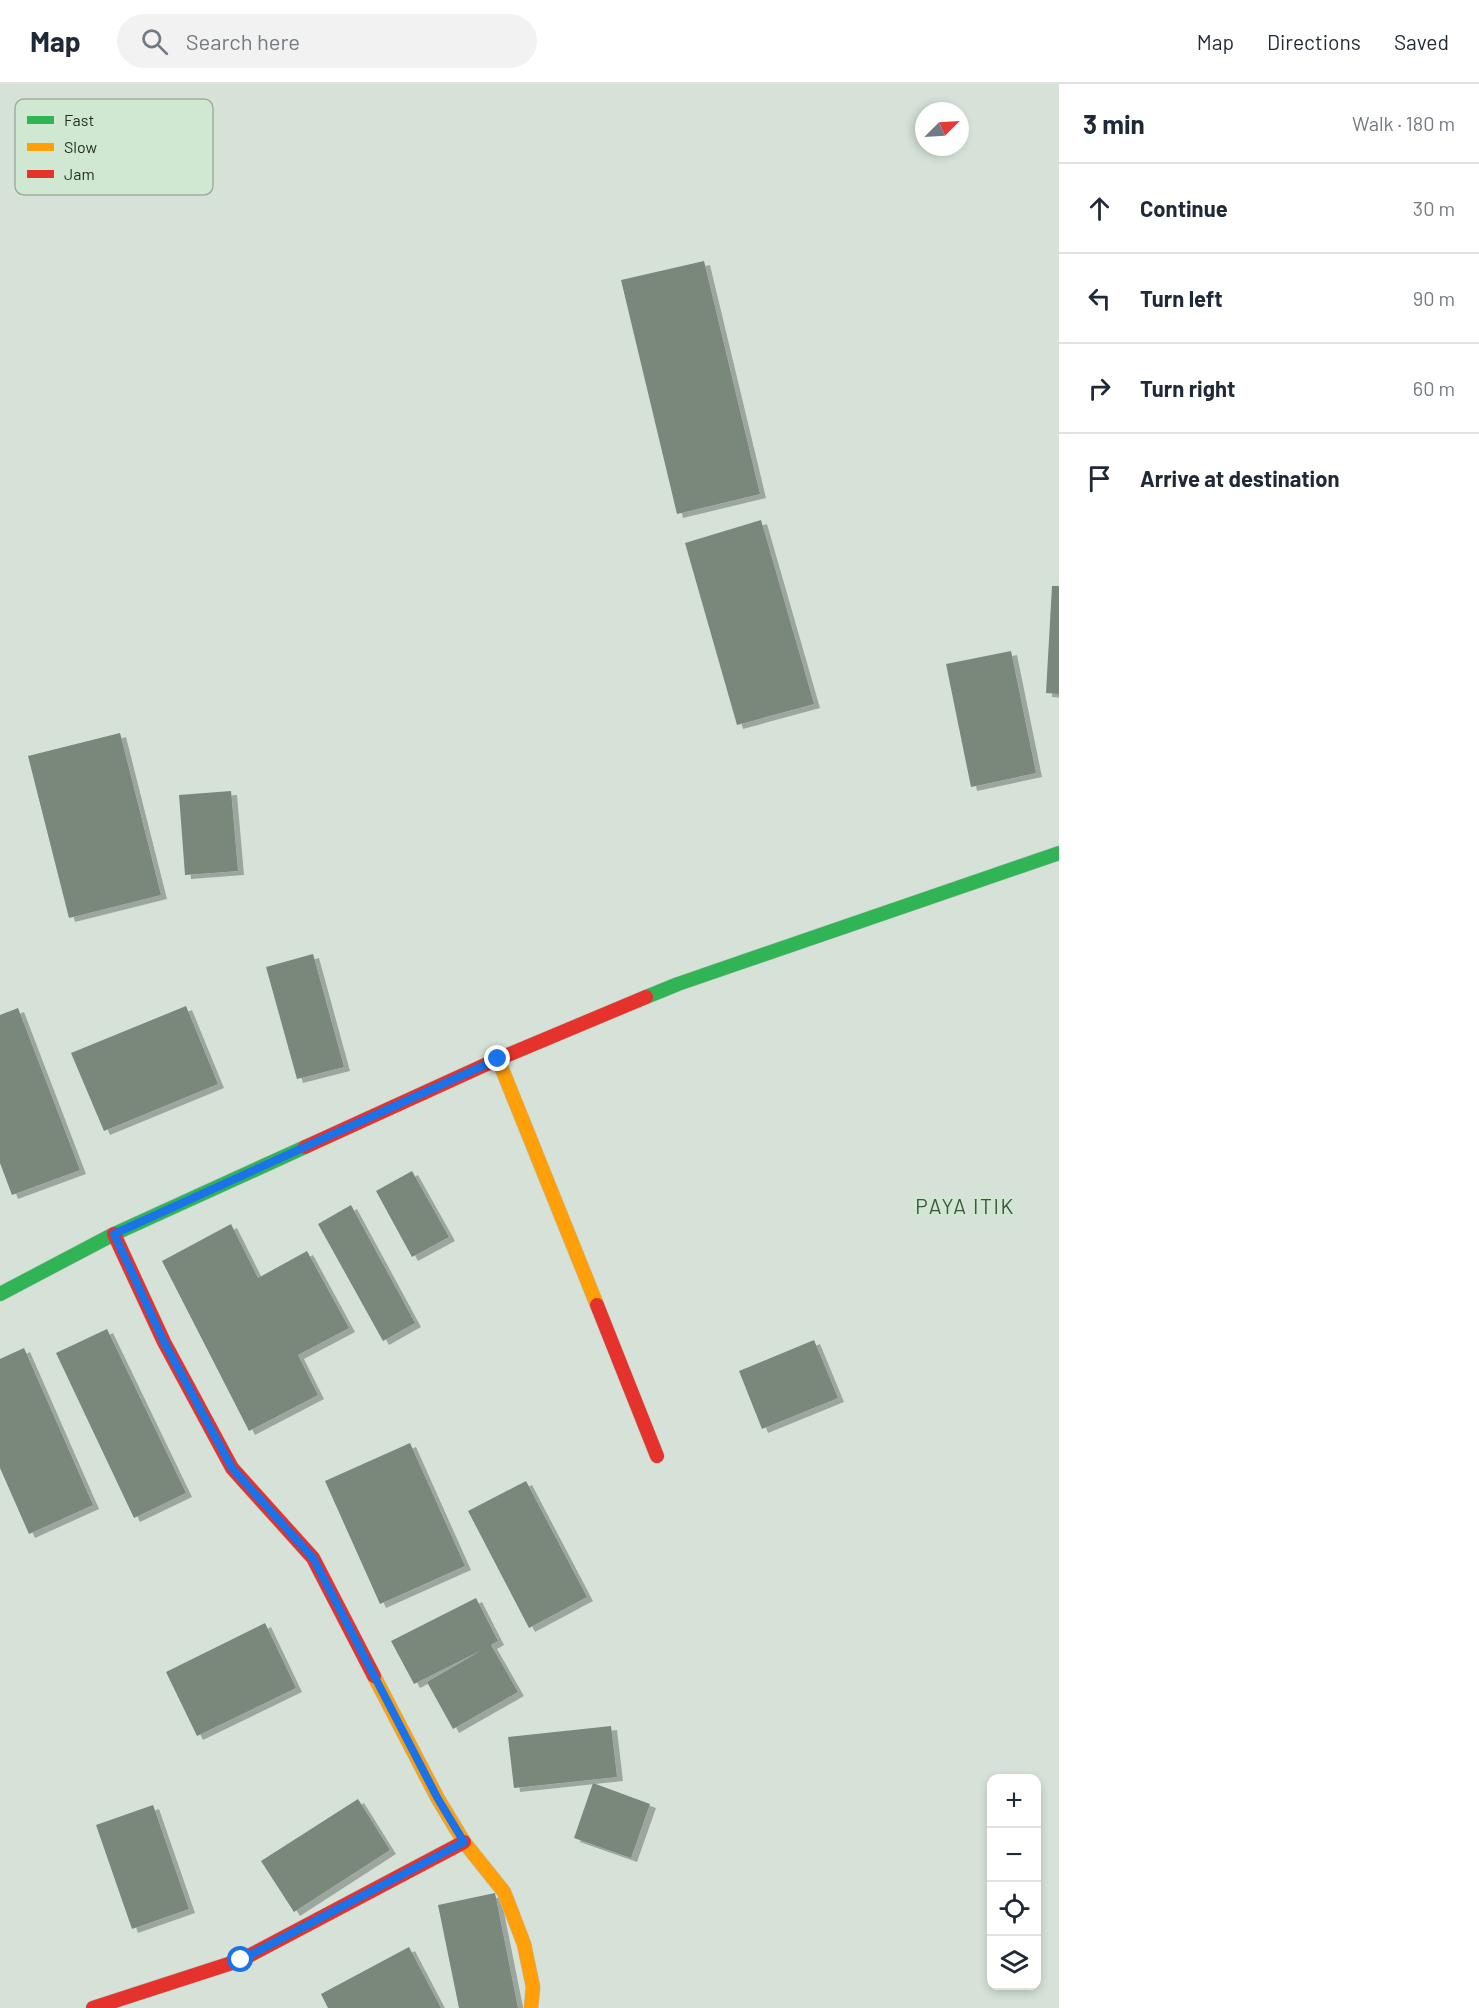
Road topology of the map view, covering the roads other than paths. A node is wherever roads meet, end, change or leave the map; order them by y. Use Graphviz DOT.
graph roads {
  1 [pos="1059,853"];
  2 [pos="498,1059"];
  3 [pos="114,1234"];
  4 [pos="0,1294"];
  5 [pos="657,1456"];
  6 [pos="464,1842"];
  7 [pos="93,2008"];
  8 [pos="531,2008"];
  1 -- 2 [label="street"];
  2 -- 3 [label="street"];
  2 -- 5 [label="street"];
  3 -- 4 [label="street"];
  3 -- 6 [label="street"];
  6 -- 7 [label="street"];
  6 -- 8 [label="street"];
}
